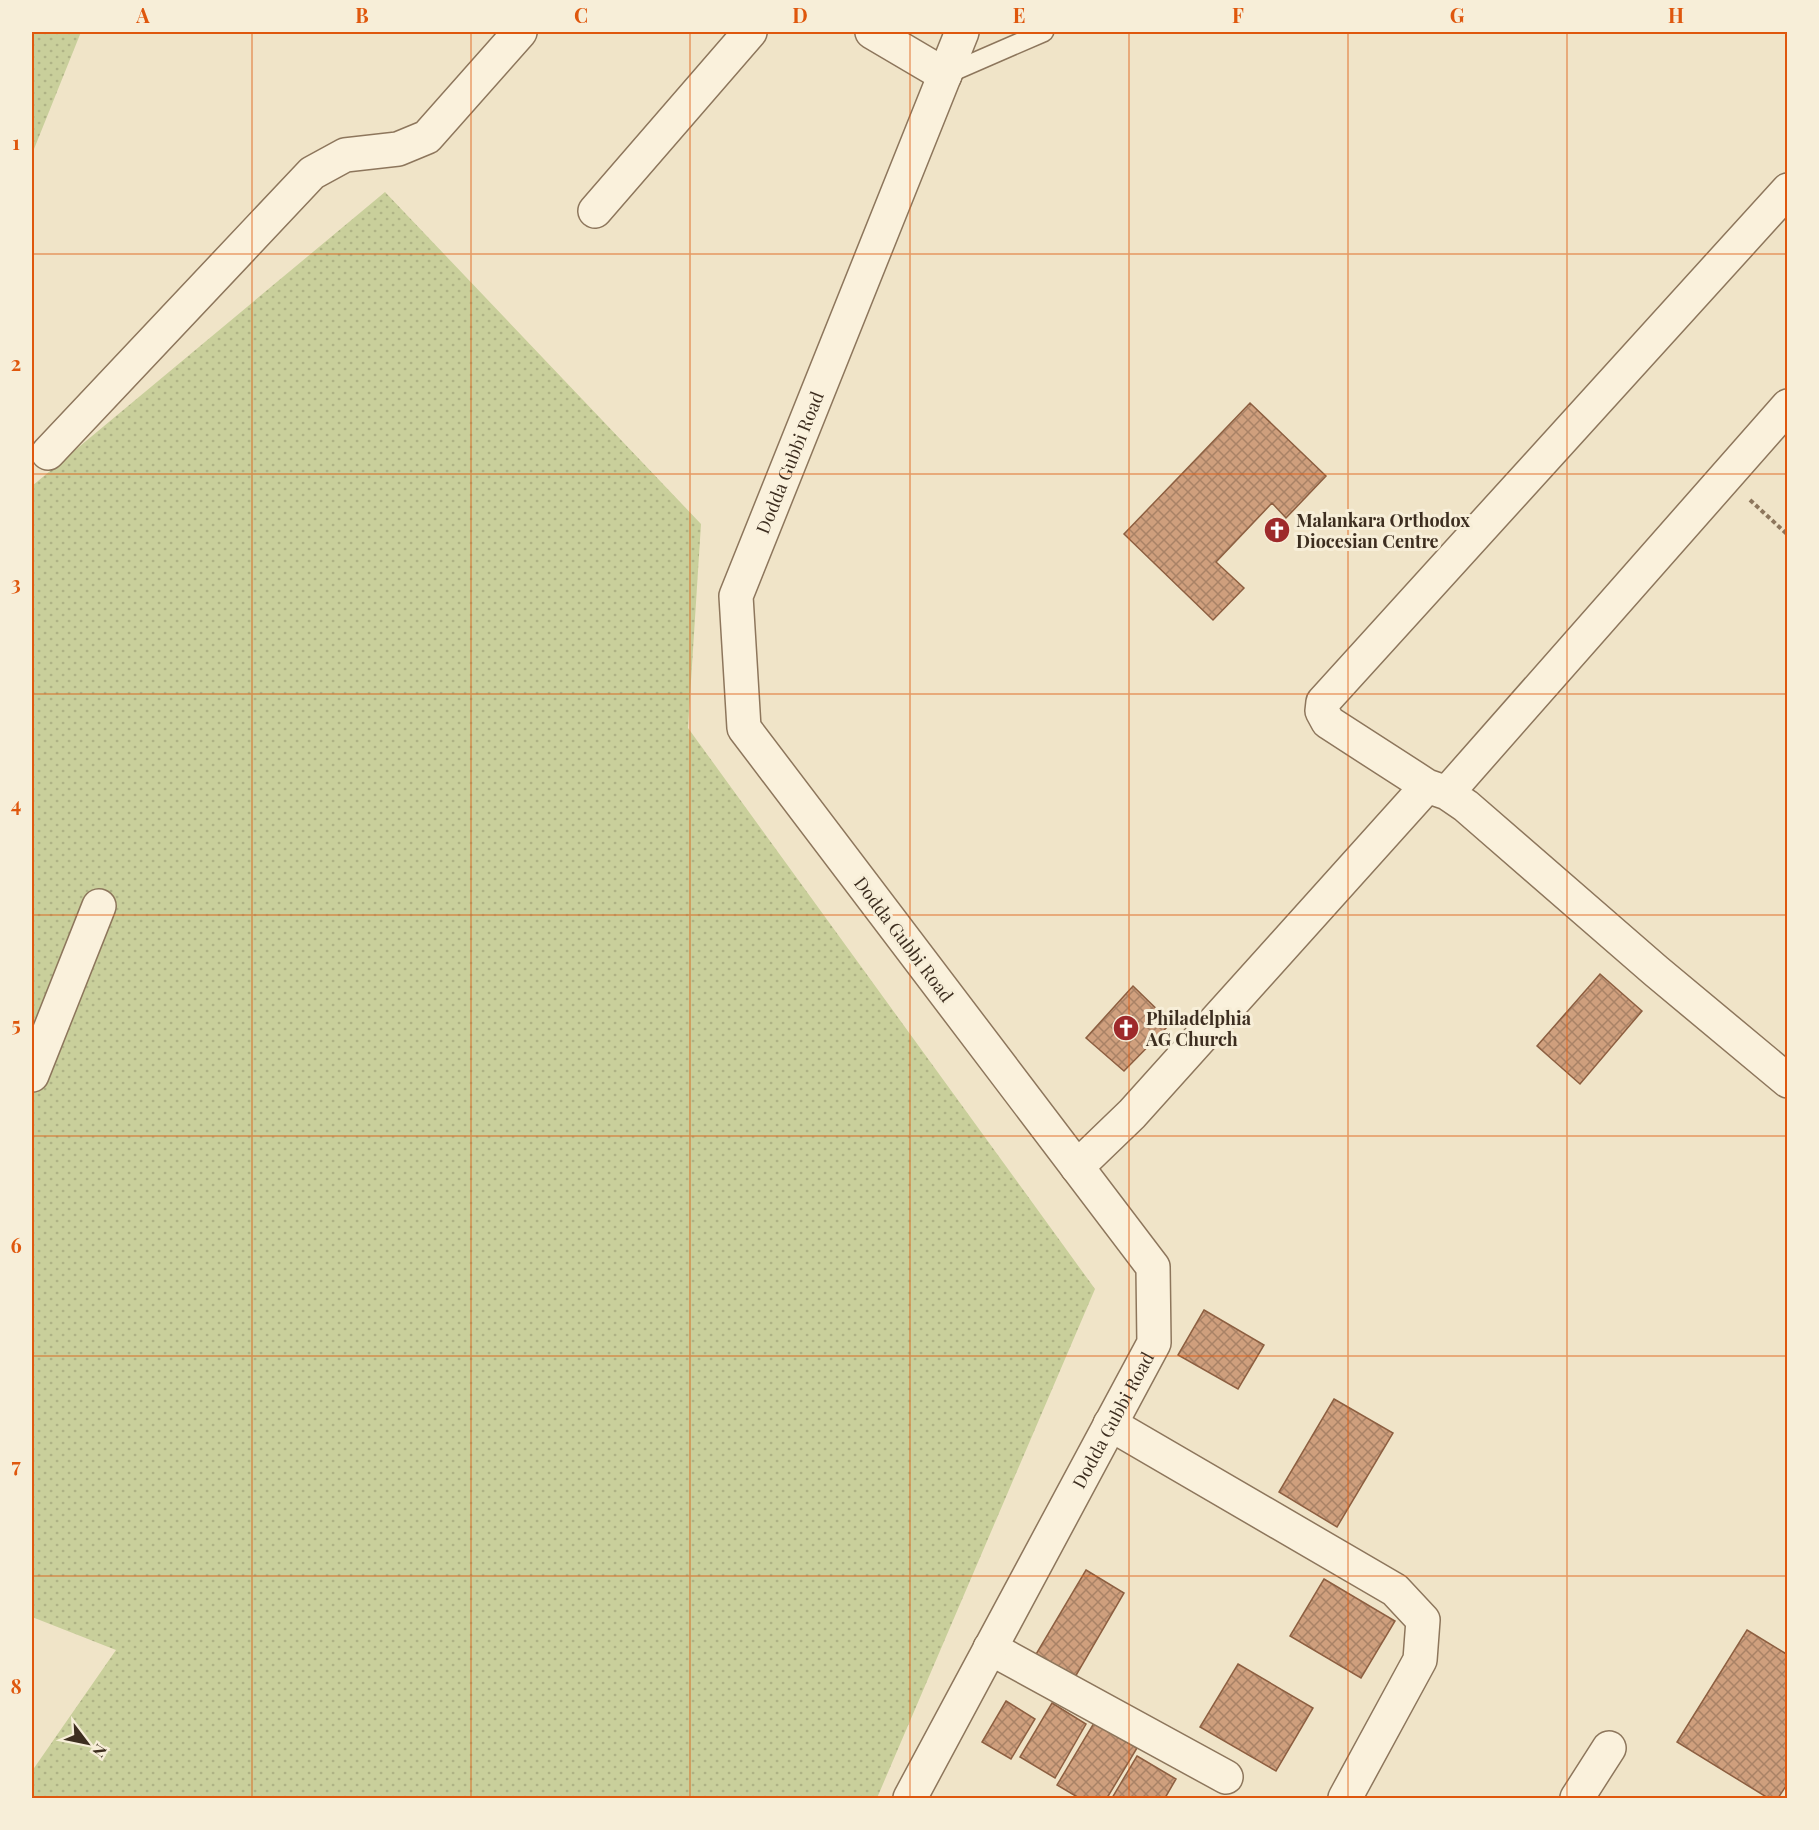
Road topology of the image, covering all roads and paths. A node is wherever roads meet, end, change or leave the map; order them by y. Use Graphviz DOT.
graph roads {
  1 [pos="520,32"];
  2 [pos="750,32"];
  3 [pos="872,32"];
  4 [pos="962,32"];
  5 [pos="1044,32"];
  6 [pos="945,75"];
  7 [pos="1788,190"];
  8 [pos="595,211"];
  9 [pos="1788,406"];
  10 [pos="48,453"];
  11 [pos="1725,477"];
  12 [pos="1788,535"];
  13 [pos="1437,790"];
  14 [pos="99,906"];
  15 [pos="32,1075"];
  16 [pos="1788,1081"];
  17 [pos="1077,1167"];
  18 [pos="1110,1424"];
  19 [pos="990,1648"];
  20 [pos="1609,1748"];
  21 [pos="1226,1777"];
  22 [pos="910,1798"];
  23 [pos="1345,1798"];
  24 [pos="1577,1798"];
  1 -- 10 [label="street"];
  2 -- 8 [label="street"];
  3 -- 6 [label="street"];
  4 -- 6 [label="street, Dodda Gubbi Road"];
  5 -- 6 [label="lane"];
  6 -- 17 [label="street, Dodda Gubbi Road"];
  7 -- 13 [label="street"];
  9 -- 11 [label="street"];
  11 -- 12 [label="path"];
  11 -- 13 [label="street"];
  13 -- 16 [label="street"];
  13 -- 17 [label="street"];
  14 -- 15 [label="street"];
  17 -- 18 [label="street, Dodda Gubbi Road"];
  18 -- 19 [label="street, Dodda Gubbi Road"];
  18 -- 23 [label="street"];
  19 -- 21 [label="street"];
  19 -- 22 [label="street, Dodda Gubbi Road"];
  20 -- 24 [label="street"];
}
